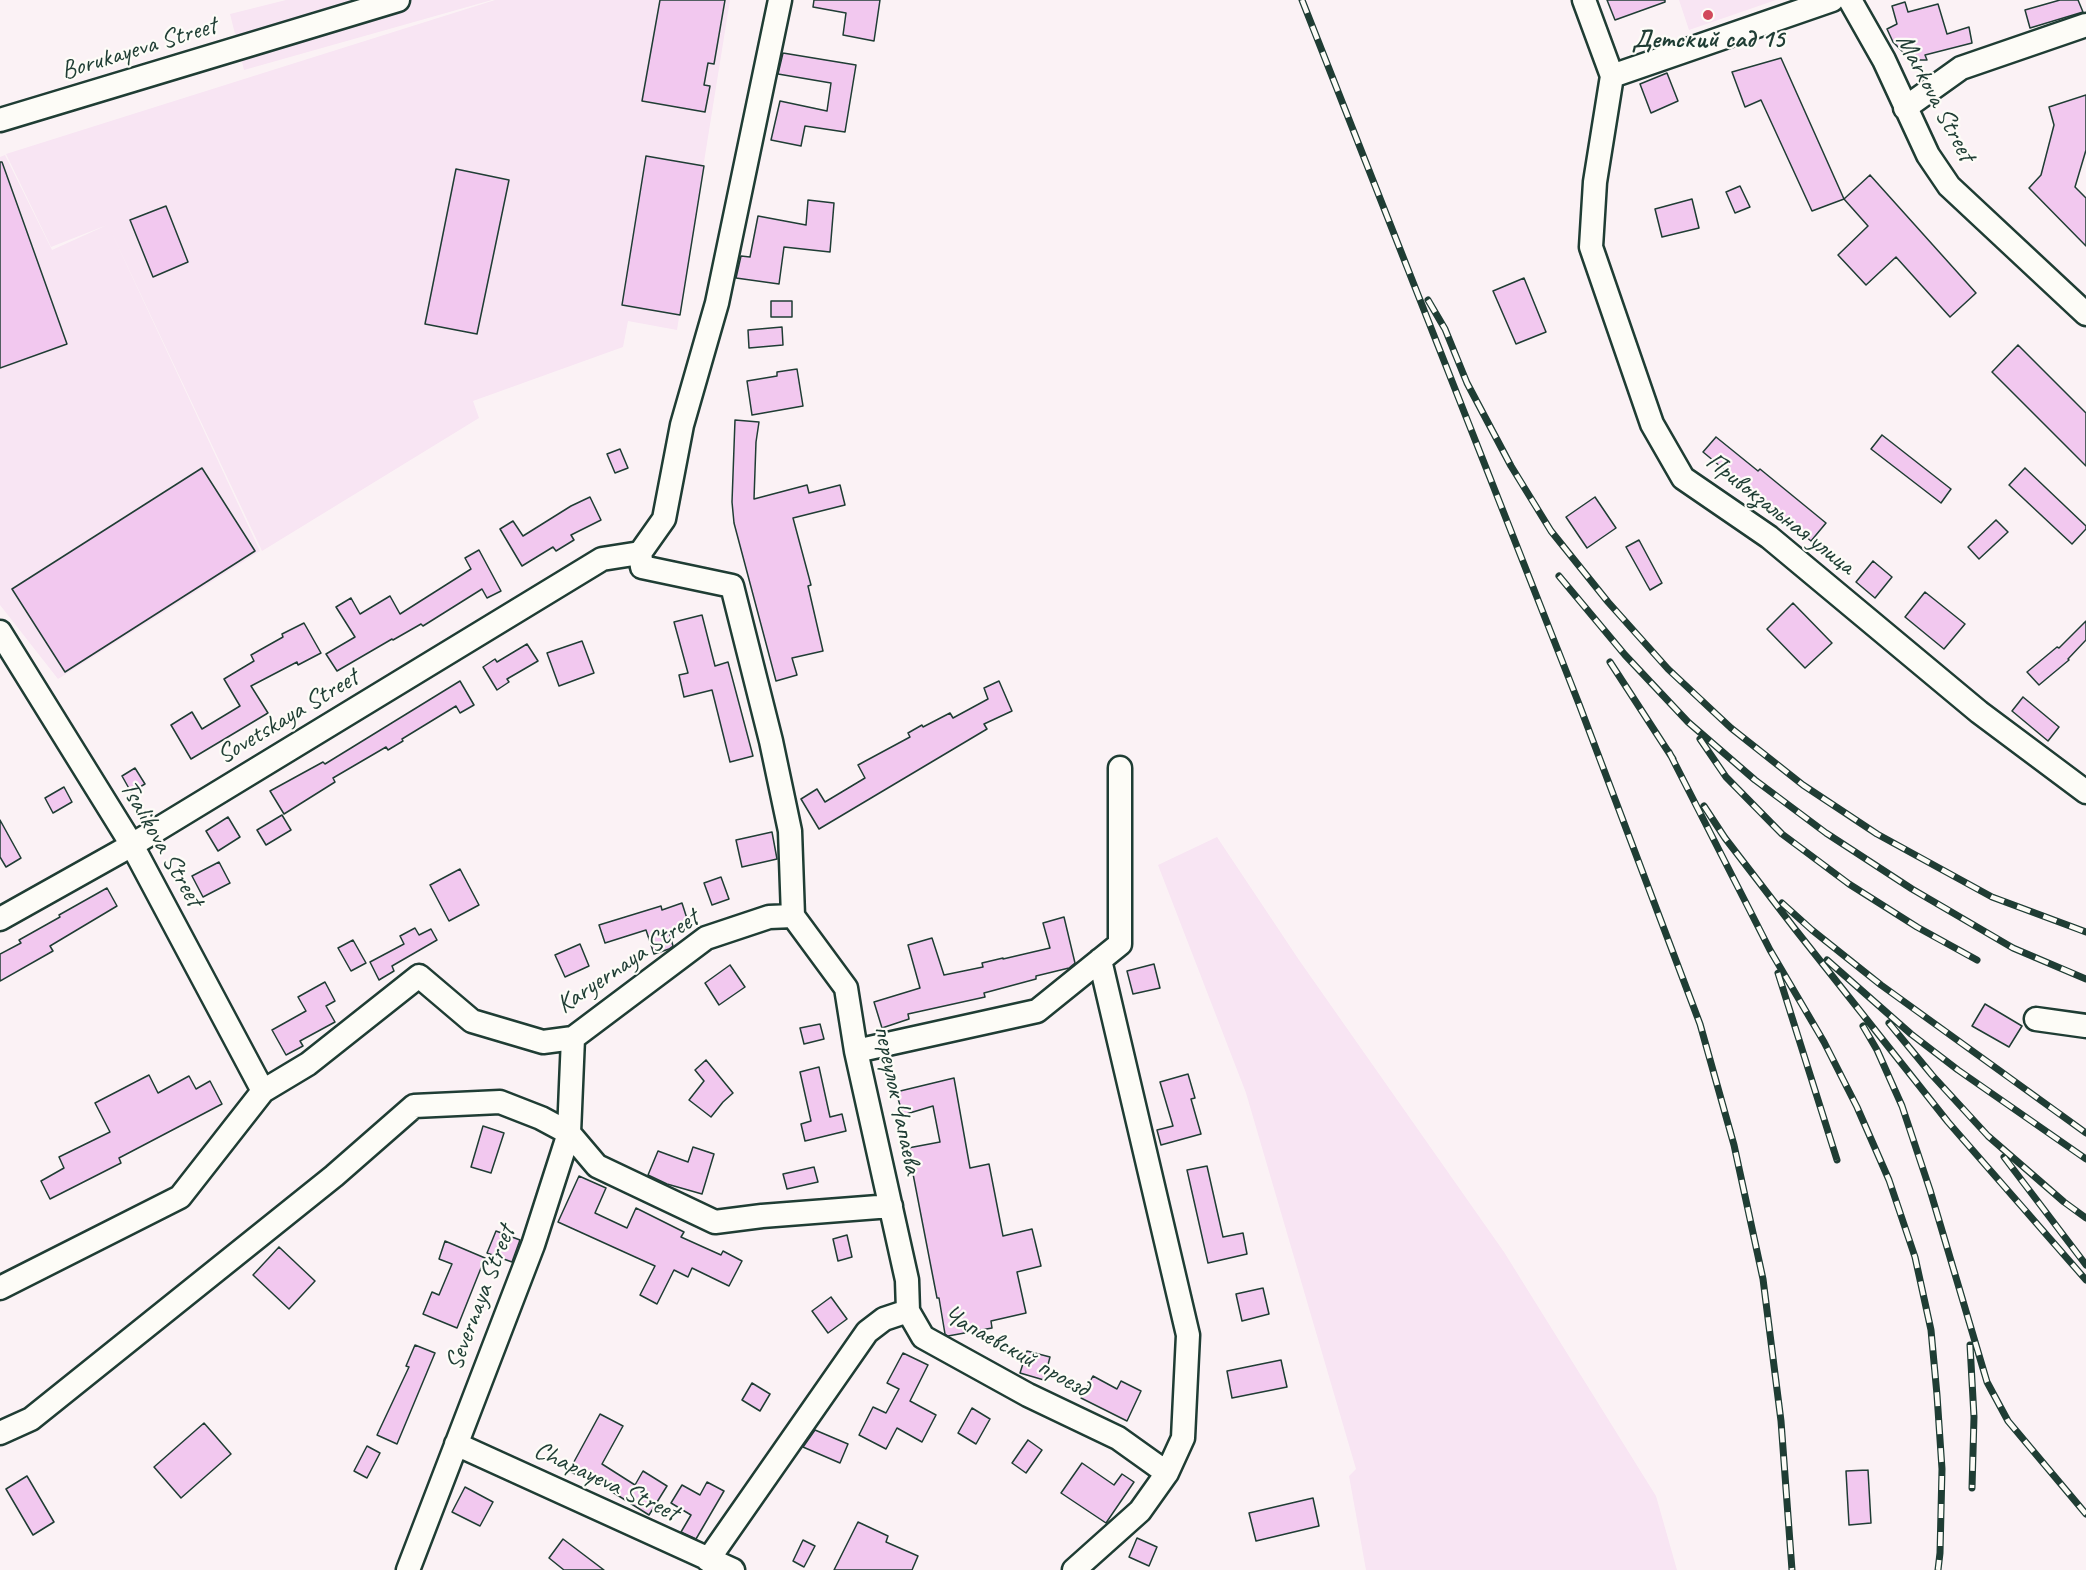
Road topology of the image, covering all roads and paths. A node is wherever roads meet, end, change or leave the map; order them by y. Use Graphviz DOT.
graph roads {
  1 [pos="398,0"];
  2 [pos="780,0"];
  3 [pos="1584,0"];
  4 [pos="1832,0"];
  5 [pos="1850,0"];
  6 [pos="2086,25"];
  7 [pos="1612,76"];
  8 [pos="1905,108"];
  9 [pos="0,120"];
  10 [pos="2086,314"];
  11 [pos="640,553"];
  12 [pos="0,632"];
  13 [pos="1120,768"];
  14 [pos="2086,792"];
  15 [pos="132,844"];
  16 [pos="793,916"];
  17 [pos="0,919"];
  18 [pos="1100,960"];
  19 [pos="2036,1018"];
  20 [pos="2086,1026"];
  21 [pos="573,1038"];
  22 [pos="856,1051"];
  23 [pos="262,1091"];
  24 [pos="569,1133"];
  25 [pos="891,1206"];
  26 [pos="0,1288"];
  27 [pos="908,1311"];
  28 [pos="0,1433"];
  29 [pos="456,1444"];
  30 [pos="1167,1473"];
  31 [pos="708,1560"];
  32 [pos="408,1570"];
  33 [pos="733,1570"];
  34 [pos="1074,1570"];
  1 -- 9 [label="street, Borukayeva Street"];
  2 -- 11 [label="street"];
  3 -- 7 [label="street"];
  4 -- 7 [label="street"];
  5 -- 8 [label="street, Markova Street"];
  6 -- 8 [label="street"];
  7 -- 14 [label="street, Привокзальная улица"];
  8 -- 10 [label="street, Markova Street"];
  11 -- 15 [label="street, Sovetskaya Street"];
  11 -- 16 [label="street"];
  12 -- 15 [label="street, Tsalikova Street"];
  13 -- 18 [label="street"];
  15 -- 17 [label="street, Sovetskaya Street"];
  15 -- 23 [label="street, Tsalikova Street"];
  16 -- 21 [label="street, Karyernaya Street"];
  16 -- 22 [label="street, переулок Чапаева"];
  18 -- 22 [label="street"];
  18 -- 30 [label="street"];
  19 -- 20 [label="street"];
  21 -- 23 [label="street, Karyernaya Street"];
  21 -- 24 [label="street, Severnaya Street"];
  22 -- 25 [label="street, переулок Чапаева"];
  23 -- 26 [label="street, Karyernaya Street"];
  24 -- 25 [label="street"];
  24 -- 28 [label="street"];
  24 -- 29 [label="street, Severnaya Street"];
  25 -- 27 [label="street, переулок Чапаева"];
  27 -- 30 [label="street, Чапаевский проезд"];
  27 -- 31 [label="street, Чапаевский проезд"];
  29 -- 31 [label="street, Chapayeva Street"];
  29 -- 32 [label="street, Severnaya Street"];
  30 -- 34 [label="street"];
  31 -- 33 [label="street, Chapayeva Street"];
}
